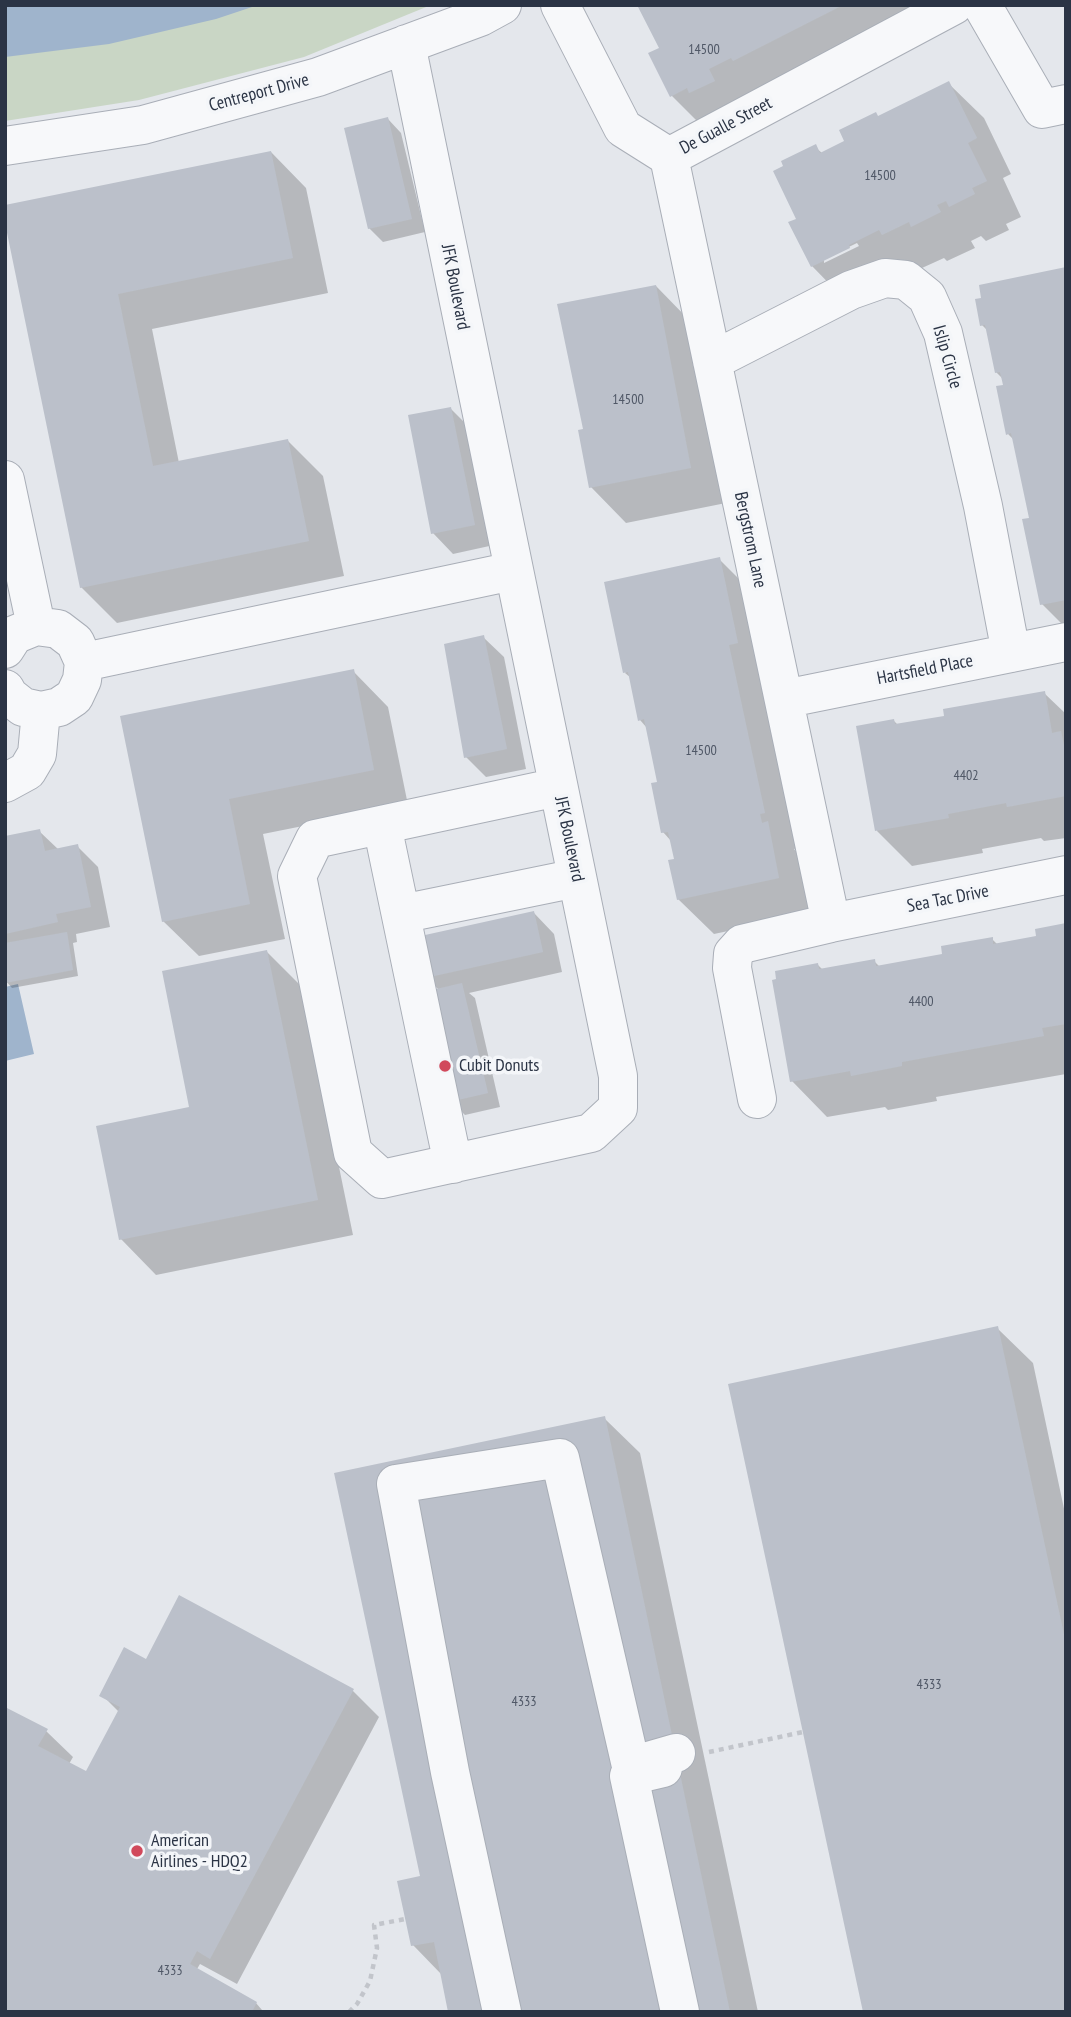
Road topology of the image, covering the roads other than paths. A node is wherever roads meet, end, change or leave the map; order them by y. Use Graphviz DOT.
graph roads {
  1 [pos="502,5"];
  2 [pos="954,5"];
  3 [pos="982,5"];
  4 [pos="567,20"];
  5 [pos="406,44"];
  6 [pos="1066,104"];
  7 [pos="5,146"];
  8 [pos="669,157"];
  9 [pos="712,360"];
  10 [pos="5,480"];
  11 [pos="513,571"];
  12 [pos="36,626"];
  13 [pos="1066,642"];
  14 [pos="5,649"];
  15 [pos="1011,653"];
  16 [pos="83,662"];
  17 [pos="5,689"];
  18 [pos="784,699"];
  19 [pos="41,711"];
  20 [pos="5,783"];
  21 [pos="558,788"];
  22 [pos="382,825"];
  23 [pos="1066,876"];
  24 [pos="577,878"];
  25 [pos="401,914"];
  26 [pos="831,923"];
  27 [pos="757,1099"];
  28 [pos="453,1164"];
  29 [pos="502,2012"];
  30 [pos="680,2012"];
  1 -- 5 [label="street, Centreport Drive"];
  2 -- 8 [label="street, De Gualle Street"];
  3 -- 6 [label="street"];
  4 -- 8 [label="street, De Gualle Street"];
  5 -- 7 [label="street, Centreport Drive"];
  5 -- 11 [label="street, JFK Boulevard"];
  8 -- 9 [label="street, Bergstrom Lane"];
  9 -- 15 [label="street, Islip Circle"];
  9 -- 18 [label="street, Bergstrom Lane"];
  10 -- 12 [label="street"];
  11 -- 16 [label="street"];
  11 -- 21 [label="street, JFK Boulevard"];
  12 -- 14 [label="street"];
  12 -- 16 [label="street"];
  13 -- 15 [label="street, Hartsfield Place"];
  15 -- 18 [label="street, Hartsfield Place"];
  16 -- 19 [label="street"];
  17 -- 19 [label="street"];
  18 -- 26 [label="street, Bergstrom Lane"];
  19 -- 20 [label="street"];
  21 -- 22 [label="street"];
  21 -- 24 [label="street, JFK Boulevard"];
  22 -- 25 [label="street"];
  22 -- 28 [label="street"];
  23 -- 26 [label="street, Sea Tac Drive"];
  24 -- 25 [label="street"];
  24 -- 28 [label="street, JFK Boulevard"];
  25 -- 28 [label="street"];
  26 -- 27 [label="street, Sea Tac Drive"];
  29 -- 30 [label="street"];
}
